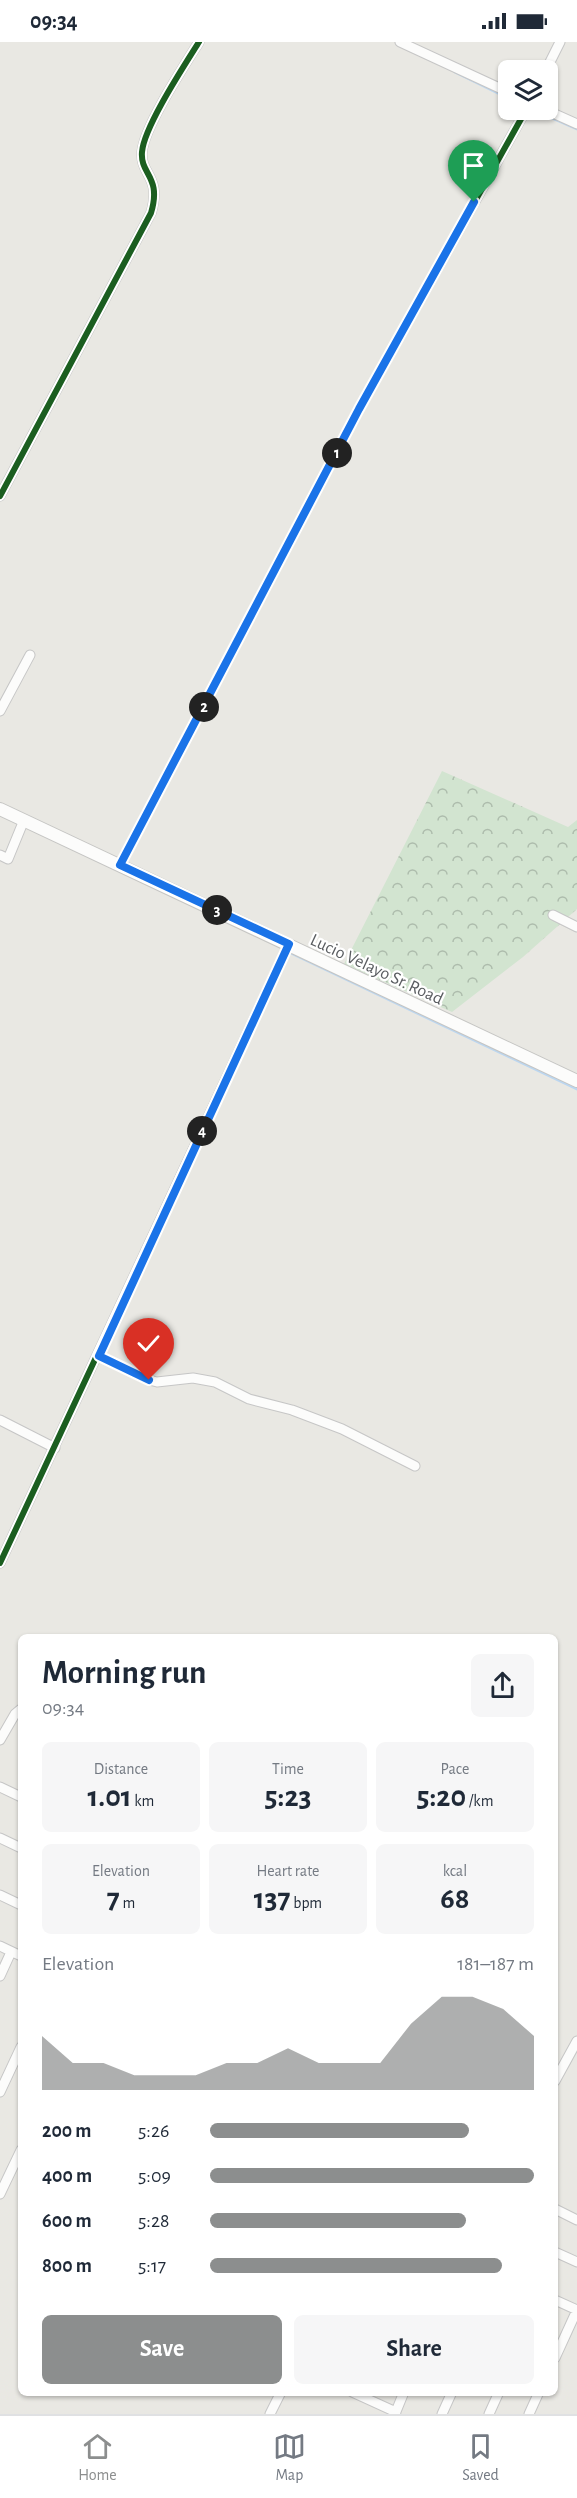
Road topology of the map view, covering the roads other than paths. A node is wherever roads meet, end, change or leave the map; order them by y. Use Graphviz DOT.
graph roads {
  1 [pos="199,42"];
  2 [pos="400,42"];
  3 [pos="560,42"];
  4 [pos="551,60"];
  5 [pos="498,87"];
  6 [pos="558,115"];
  7 [pos="520,120"];
  8 [pos="577,124"];
  9 [pos="0,496"];
  10 [pos="30,655"];
  11 [pos="0,711"];
  12 [pos="0,808"];
  13 [pos="24,820"];
  14 [pos="0,855"];
  15 [pos="120,865"];
  16 [pos="552,915"];
  17 [pos="577,927"];
  18 [pos="289,944"];
  19 [pos="577,1081"];
  20 [pos="99,1356"];
  21 [pos="0,1420"];
  22 [pos="55,1448"];
  23 [pos="415,1466"];
  24 [pos="0,1563"];
  25 [pos="18,1712"];
  26 [pos="0,1740"];
  27 [pos="0,1787"];
  28 [pos="18,1796"];
  29 [pos="1,1841"];
  30 [pos="18,1847"];
  31 [pos="0,1895"];
  32 [pos="18,1904"];
  33 [pos="0,1946"];
  34 [pos="11,1952"];
  35 [pos="18,1955"];
  36 [pos="0,1976"];
  37 [pos="577,2041"];
  38 [pos="18,2053"];
  39 [pos="558,2076"];
  40 [pos="0,2092"];
  41 [pos="18,2156"];
  42 [pos="0,2194"];
  43 [pos="558,2210"];
  44 [pos="577,2220"];
  45 [pos="558,2253"];
  46 [pos="577,2262"];
  47 [pos="558,2301"];
  48 [pos="558,2351"];
  49 [pos="279,2396"];
  50 [pos="360,2396"];
  51 [pos="402,2396"];
  52 [pos="450,2396"];
  53 [pos="497,2396"];
  54 [pos="537,2396"];
  55 [pos="395,2413"];
  56 [pos="270,2414"];
  57 [pos="442,2414"];
  58 [pos="489,2414"];
  59 [pos="530,2414"];
  1 -- 9 [label="street"];
  2 -- 5 [label="street"];
  3 -- 4 [label="street"];
  6 -- 8 [label="street"];
  7 -- 15 [label="street"];
  10 -- 11 [label="street"];
  12 -- 13 [label="main road, Lucio Velayo Sr. Road"];
  13 -- 14 [label="street"];
  13 -- 15 [label="main road, Lucio Velayo Sr. Road"];
  15 -- 18 [label="main road, Lucio Velayo Sr. Road"];
  16 -- 17 [label="street"];
  18 -- 19 [label="main road, Lucio Velayo Sr. Road"];
  18 -- 20 [label="street"];
  20 -- 22 [label="street"];
  20 -- 23 [label="street"];
  21 -- 22 [label="street"];
  22 -- 24 [label="street"];
  25 -- 26 [label="street"];
  27 -- 28 [label="street"];
  29 -- 30 [label="street"];
  31 -- 32 [label="street"];
  33 -- 34 [label="street"];
  34 -- 35 [label="street"];
  34 -- 36 [label="street"];
  37 -- 39 [label="street"];
  38 -- 40 [label="street"];
  41 -- 42 [label="street"];
  43 -- 44 [label="street"];
  45 -- 46 [label="street"];
  47 -- 48 [label="street"];
  49 -- 56 [label="street"];
  50 -- 55 [label="street"];
  51 -- 55 [label="street"];
  52 -- 57 [label="street"];
  53 -- 58 [label="street"];
  54 -- 59 [label="street"];
}
